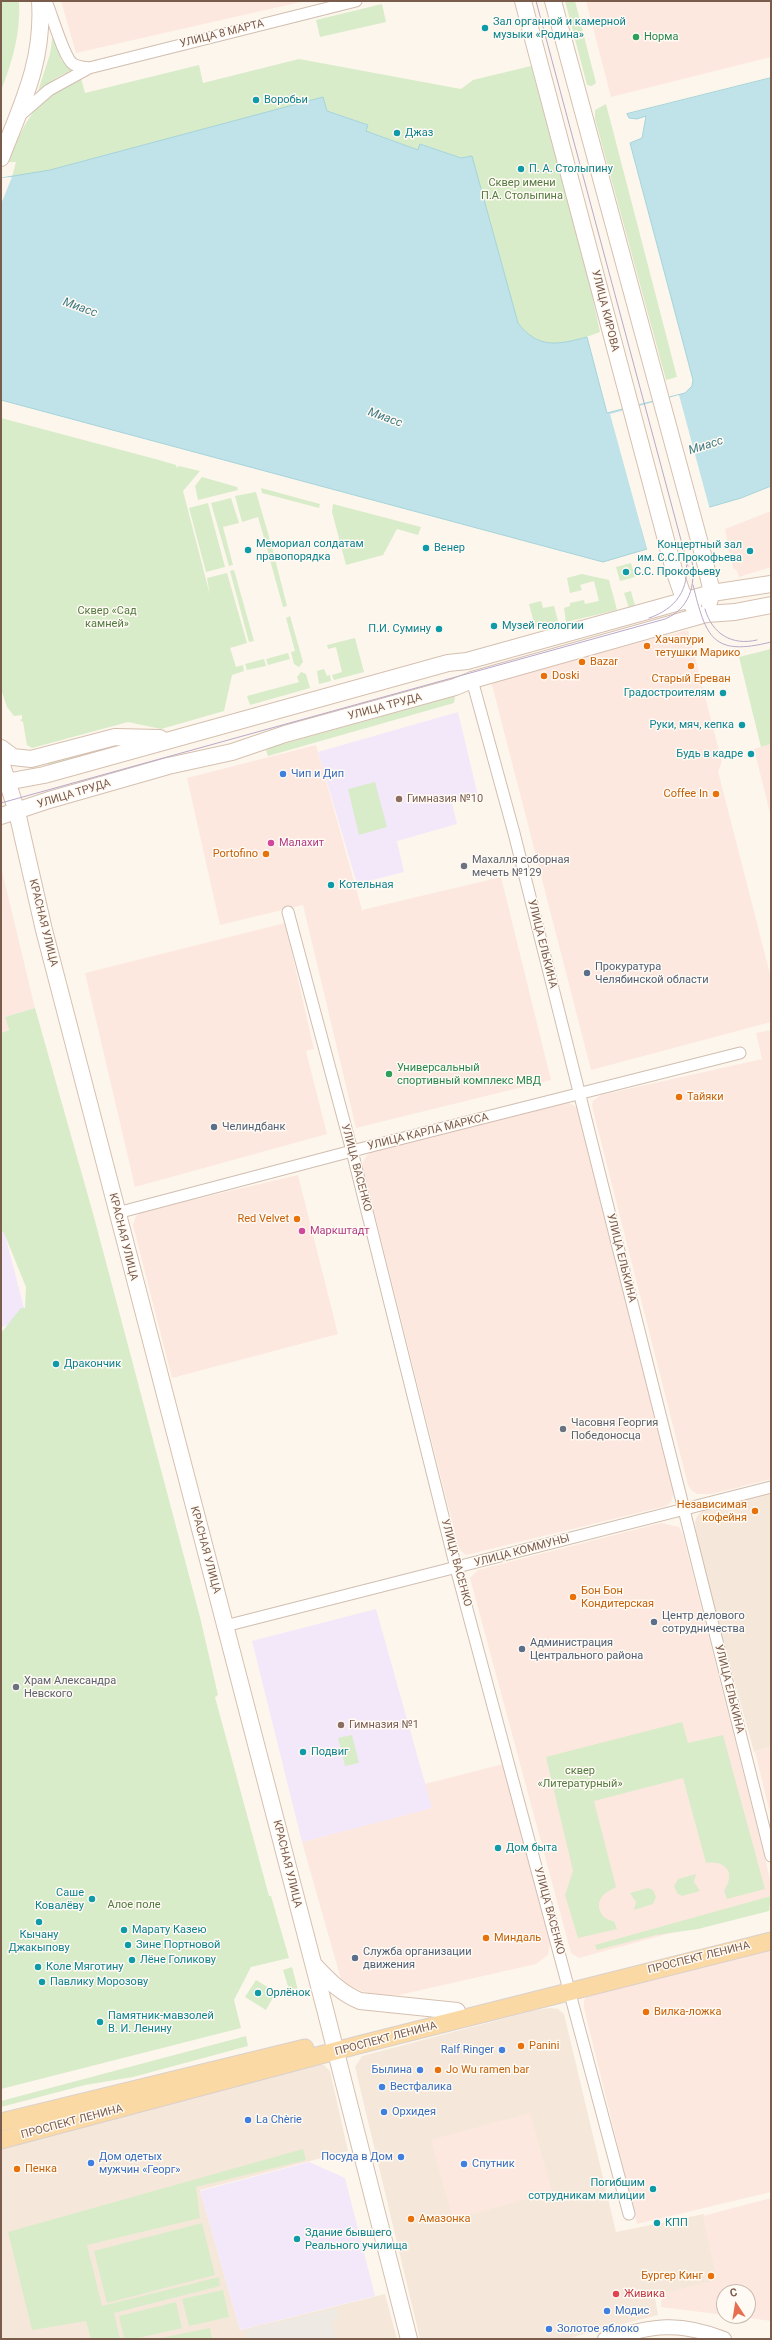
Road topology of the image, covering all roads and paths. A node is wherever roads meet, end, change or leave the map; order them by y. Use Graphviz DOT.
graph roads {
  1 [pos="40,1"];
  2 [pos="46,1"];
  3 [pos="356,1"];
  4 [pos="524,1"];
  5 [pos="553,1"];
  6 [pos="88,68"];
  7 [pos="17,118"];
  8 [pos="1,158"];
  9 [pos="771,584"];
  10 [pos="712,593"];
  11 [pos="688,599"];
  12 [pos="771,604"];
  13 [pos="703,614"];
  14 [pos="467,661"];
  15 [pos="472,680"];
  16 [pos="174,738"];
  17 [pos="1,748"];
  18 [pos="1,762"];
  19 [pos="5,783"];
  20 [pos="17,812"];
  21 [pos="1,816"];
  22 [pos="288,912"];
  23 [pos="740,1053"];
  24 [pos="580,1094"];
  25 [pos="352,1151"];
  26 [pos="117,1213"];
  27 [pos="771,1487"];
  28 [pos="684,1509"];
  29 [pos="456,1568"];
  30 [pos="225,1626"];
  31 [pos="771,1856"];
  32 [pos="771,1932"];
  33 [pos="771,1941"];
  34 [pos="312,1962"];
  35 [pos="569,1986"];
  36 [pos="457,2011"];
  37 [pos="333,2047"];
  38 [pos="1,2122"];
  39 [pos="1,2140"];
  40 [pos="629,2214"];
  41 [pos="409,2339"];
  42 [pos="605,2339"];
  43 [pos="724,2339"];
  1 -- 7 [label="main road"];
  2 -- 6 [label="street"];
  3 -- 6 [label="street, УЛИЦА 8 МАРТА"];
  4 -- 11 [label="main road, УЛИЦА КИРОВА"];
  5 -- 10 [label="main road"];
  6 -- 7 [label="street, УЛИЦА 8 МАРТА"];
  7 -- 8 [label="main road"];
  9 -- 10 [label="main road"];
  10 -- 11 [label="main road"];
  10 -- 13 [label="main road"];
  11 -- 13 [label="main road, УЛИЦА КИРОВА"];
  11 -- 14 [label="main road"];
  12 -- 13 [label="main road, УЛИЦА ТРУДА"];
  13 -- 15 [label="main road, УЛИЦА ТРУДА"];
  14 -- 15 [label="main road, УЛИЦА ЕЛЬКИНА"];
  14 -- 16 [label="main road"];
  15 -- 20 [label="main road, УЛИЦА ТРУДА"];
  15 -- 24 [label="street, УЛИЦА ЕЛЬКИНА"];
  16 -- 17 [label="main road"];
  16 -- 19 [label="main road"];
  18 -- 19 [label="main road, КРАСНАЯ УЛИЦА"];
  19 -- 20 [label="main road, КРАСНАЯ УЛИЦА"];
  20 -- 21 [label="main road, УЛИЦА ТРУДА"];
  20 -- 26 [label="main road, КРАСНАЯ УЛИЦА"];
  22 -- 25 [label="street, УЛИЦА ВАСЕНКО"];
  23 -- 24 [label="street, УЛИЦА КАРЛА МАРКСА"];
  24 -- 25 [label="street, УЛИЦА КАРЛА МАРКСА"];
  24 -- 28 [label="street, УЛИЦА ЕЛЬКИНА"];
  25 -- 26 [label="street, УЛИЦА КАРЛА МАРКСА"];
  25 -- 29 [label="street, УЛИЦА ВАСЕНКО"];
  26 -- 30 [label="main road, КРАСНАЯ УЛИЦА"];
  27 -- 28 [label="street, УЛИЦА КОММУНЫ"];
  28 -- 29 [label="street, УЛИЦА КОММУНЫ"];
  28 -- 31 [label="street, УЛИЦА ЕЛЬКИНА"];
  29 -- 30 [label="street, УЛИЦА КОММУНЫ"];
  29 -- 35 [label="street, УЛИЦА ВАСЕНКО"];
  30 -- 34 [label="main road, КРАСНАЯ УЛИЦА"];
  32 -- 35 [label="main road, ПРОСПЕКТ ЛЕНИНА"];
  33 -- 35 [label="main road, ПРОСПЕКТ ЛЕНИНА"];
  34 -- 36 [label="main road"];
  34 -- 37 [label="main road, КРАСНАЯ УЛИЦА"];
  35 -- 36 [label="main road, ПРОСПЕКТ ЛЕНИНА"];
  35 -- 37 [label="main road, ПРОСПЕКТ ЛЕНИНА"];
  35 -- 40 [label="street, УЛИЦА ВАСЕНКО"];
  36 -- 37 [label="main road, ПРОСПЕКТ ЛЕНИНА"];
  37 -- 38 [label="main road, ПРОСПЕКТ ЛЕНИНА"];
  37 -- 39 [label="main road, ПРОСПЕКТ ЛЕНИНА"];
  37 -- 41 [label="main road, КРАСНАЯ УЛИЦА"];
  42 -- 43 [label="street"];
}
